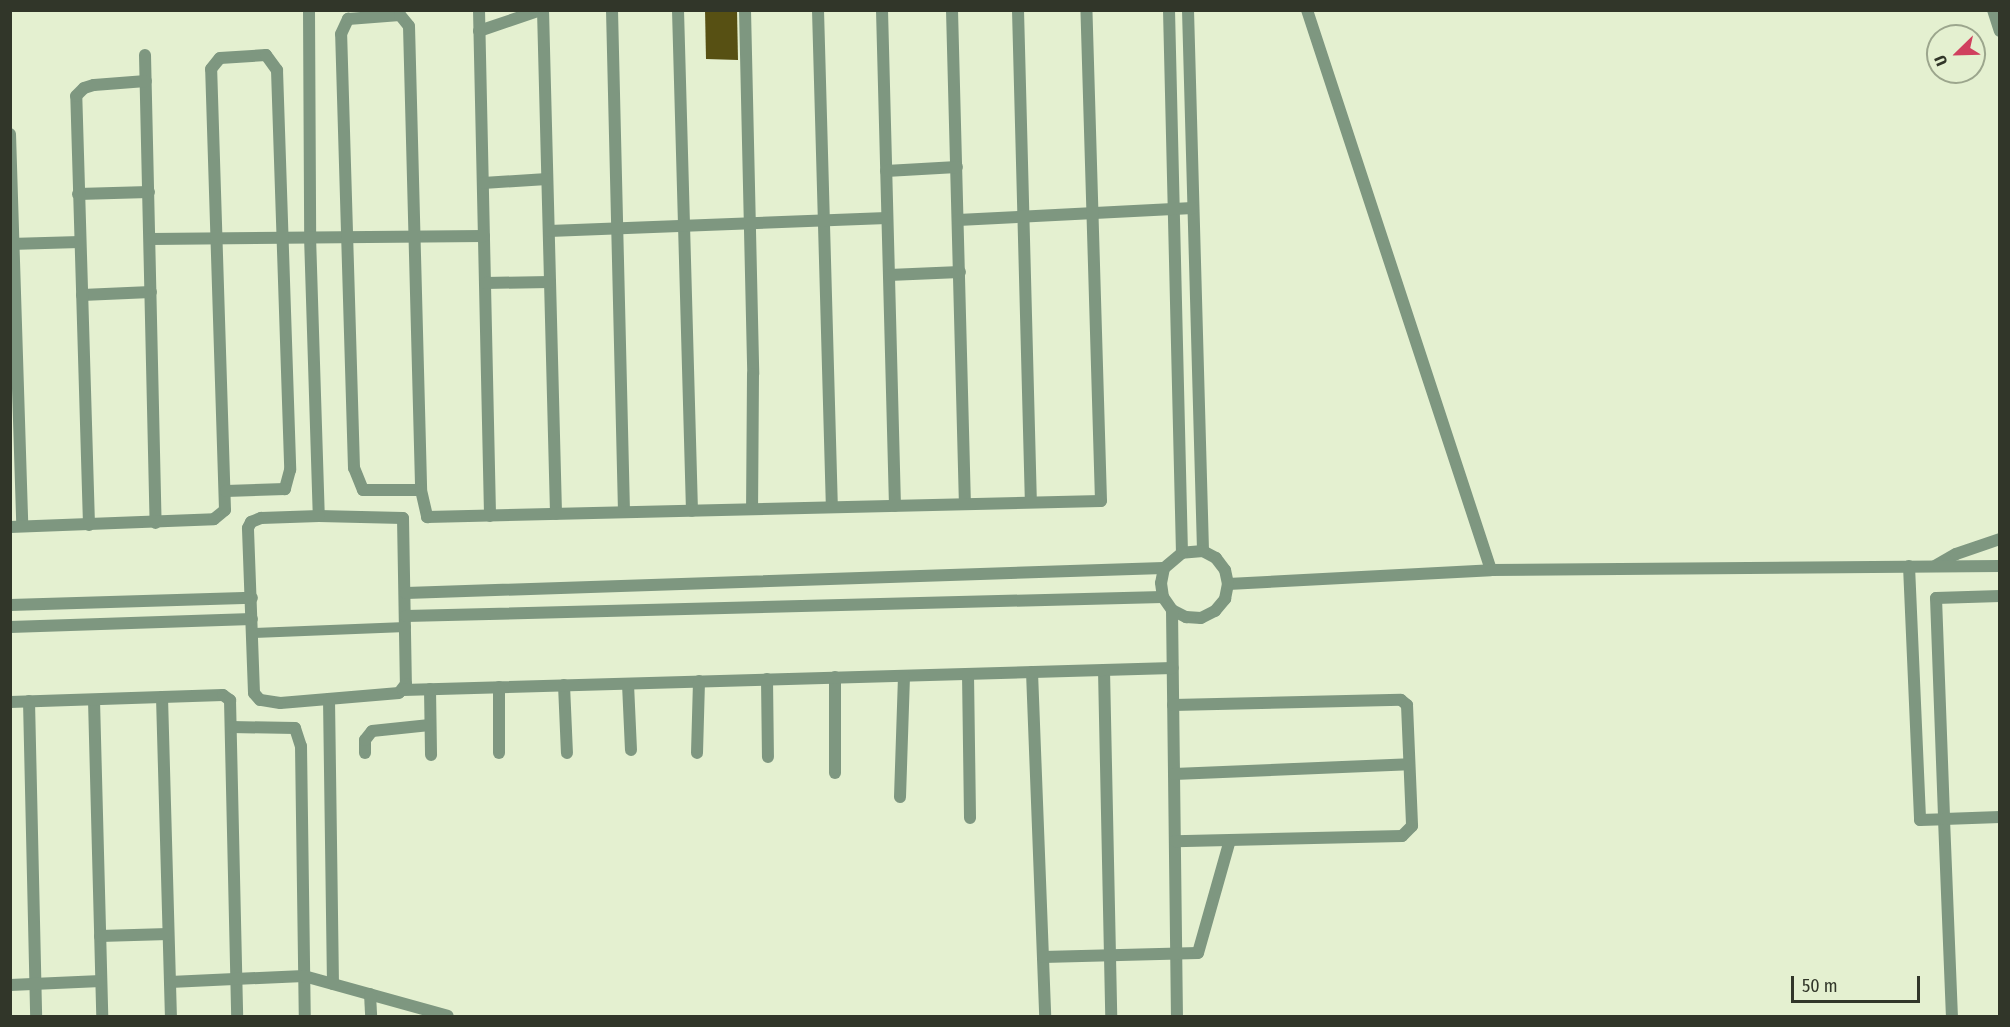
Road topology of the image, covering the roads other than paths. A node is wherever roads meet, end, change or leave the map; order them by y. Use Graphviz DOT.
graph roads {
  1 [pos="309,10"];
  2 [pos="479,10"];
  3 [pos="542,10"];
  4 [pos="612,10"];
  5 [pos="678,10"];
  6 [pos="746,10"];
  7 [pos="818,10"];
  8 [pos="882,10"];
  9 [pos="952,10"];
  10 [pos="1018,10"];
  11 [pos="1086,10"];
  12 [pos="1169,10"];
  13 [pos="1188,10"];
  14 [pos="1307,10"];
  15 [pos="1993,10"];
  16 [pos="479,31"];
  17 [pos="2000,31"];
  18 [pos="146,55"];
  19 [pos="146,81"];
  20 [pos="10,134"];
  21 [pos="957,167"];
  22 [pos="886,171"];
  23 [pos="547,179"];
  24 [pos="483,183"];
  25 [pos="149,192"];
  26 [pos="78,194"];
  27 [pos="1193,208"];
  28 [pos="1175,210"];
  29 [pos="1092,215"];
  30 [pos="887,218"];
  31 [pos="1023,218"];
  32 [pos="958,220"];
  33 [pos="824,222"];
  34 [pos="750,226"];
  35 [pos="684,228"];
  36 [pos="617,230"];
  37 [pos="549,231"];
  38 [pos="310,236"];
  39 [pos="484,236"];
  40 [pos="348,237"];
  41 [pos="415,237"];
  42 [pos="283,238"];
  43 [pos="150,239"];
  44 [pos="217,239"];
  45 [pos="80,242"];
  46 [pos="13,244"];
  47 [pos="960,272"];
  48 [pos="889,275"];
  49 [pos="550,282"];
  50 [pos="485,284"];
  51 [pos="151,292"];
  52 [pos="82,295"];
  53 [pos="421,490"];
  54 [pos="225,491"];
  55 [pos="1031,502"];
  56 [pos="965,504"];
  57 [pos="895,506"];
  58 [pos="832,507"];
  59 [pos="752,509"];
  60 [pos="692,511"];
  61 [pos="624,513"];
  62 [pos="556,514"];
  63 [pos="319,516"];
  64 [pos="490,516"];
  65 [pos="156,523"];
  66 [pos="89,525"];
  67 [pos="16,527"];
  68 [pos="2000,539"];
  69 [pos="1203,551"];
  70 [pos="1182,553"];
  71 [pos="1909,566"];
  72 [pos="2000,566"];
  73 [pos="1164,568"];
  74 [pos="1933,568"];
  75 [pos="1491,570"];
  76 [pos="1228,584"];
  77 [pos="406,593"];
  78 [pos="2000,596"];
  79 [pos="1163,597"];
  80 [pos="252,598"];
  81 [pos="10,605"];
  82 [pos="1172,610"];
  83 [pos="252,619"];
  84 [pos="406,621"];
  85 [pos="10,627"];
  86 [pos="252,633"];
  87 [pos="1173,668"];
  88 [pos="1104,670"];
  89 [pos="1032,672"];
  90 [pos="968,674"];
  91 [pos="904,676"];
  92 [pos="835,677"];
  93 [pos="767,679"];
  94 [pos="699,681"];
  95 [pos="628,684"];
  96 [pos="564,685"];
  97 [pos="499,687"];
  98 [pos="430,689"];
  99 [pos="403,690"];
  100 [pos="162,698"];
  101 [pos="94,699"];
  102 [pos="329,699"];
  103 [pos="28,701"];
  104 [pos="10,702"];
  105 [pos="1173,705"];
  106 [pos="430,725"];
  107 [pos="231,727"];
  108 [pos="631,750"];
  109 [pos="365,753"];
  110 [pos="499,753"];
  111 [pos="567,753"];
  112 [pos="698,753"];
  113 [pos="431,754"];
  114 [pos="768,758"];
  115 [pos="1409,764"];
  116 [pos="835,773"];
  117 [pos="1174,774"];
  118 [pos="900,796"];
  119 [pos="970,818"];
  120 [pos="2000,818"];
  121 [pos="1944,819"];
  122 [pos="1230,840"];
  123 [pos="1174,841"];
  124 [pos="168,934"];
  125 [pos="100,936"];
  126 [pos="1176,955"];
  127 [pos="1110,956"];
  128 [pos="1043,957"];
  129 [pos="304,976"];
  130 [pos="236,979"];
  131 [pos="101,981"];
  132 [pos="170,982"];
  133 [pos="35,984"];
  134 [pos="333,984"];
  135 [pos="10,985"];
  136 [pos="370,994"];
  137 [pos="442,1016"];
  138 [pos="36,1017"];
  139 [pos="102,1017"];
  140 [pos="171,1017"];
  141 [pos="237,1017"];
  142 [pos="305,1017"];
  143 [pos="371,1017"];
  144 [pos="1045,1017"];
  145 [pos="1112,1017"];
  146 [pos="1177,1017"];
  147 [pos="1952,1017"];
  1 -- 38 [label="street"];
  2 -- 16 [label="street"];
  3 -- 16 [label="street"];
  3 -- 23 [label="street"];
  4 -- 36 [label="street"];
  5 -- 35 [label="street"];
  6 -- 34 [label="street"];
  7 -- 33 [label="street"];
  8 -- 22 [label="street"];
  9 -- 21 [label="street"];
  10 -- 31 [label="street"];
  11 -- 29 [label="street"];
  12 -- 28 [label="street"];
  13 -- 27 [label="street"];
  14 -- 75 [label="street"];
  15 -- 17 [label="street"];
  16 -- 24 [label="street"];
  18 -- 19 [label="street"];
  19 -- 25 [label="street"];
  19 -- 26 [label="street"];
  20 -- 46 [label="street"];
  21 -- 22 [label="street"];
  21 -- 32 [label="street"];
  22 -- 30 [label="street"];
  23 -- 24 [label="street"];
  23 -- 37 [label="street"];
  24 -- 39 [label="street"];
  25 -- 26 [label="street"];
  25 -- 43 [label="street"];
  26 -- 45 [label="street"];
  27 -- 28 [label="street"];
  27 -- 69 [label="street"];
  28 -- 29 [label="street"];
  28 -- 70 [label="street"];
  29 -- 31 [label="street"];
  29 -- 55 [label="street"];
  30 -- 33 [label="street"];
  30 -- 48 [label="street"];
  31 -- 32 [label="street"];
  31 -- 55 [label="street"];
  32 -- 47 [label="street"];
  33 -- 34 [label="street"];
  33 -- 58 [label="street"];
  34 -- 35 [label="street"];
  34 -- 59 [label="street"];
  35 -- 36 [label="street"];
  35 -- 60 [label="street"];
  36 -- 37 [label="street"];
  36 -- 61 [label="street"];
  37 -- 49 [label="street"];
  38 -- 40 [label="street"];
  38 -- 42 [label="street"];
  38 -- 63 [label="street"];
  39 -- 41 [label="street"];
  39 -- 50 [label="street"];
  40 -- 41 [label="street"];
  40 -- 41 [label="street"];
  40 -- 53 [label="street"];
  41 -- 53 [label="street"];
  42 -- 44 [label="street"];
  42 -- 44 [label="street"];
  42 -- 54 [label="street"];
  43 -- 44 [label="street"];
  43 -- 51 [label="street"];
  44 -- 54 [label="street"];
  45 -- 46 [label="street"];
  45 -- 52 [label="street"];
  46 -- 67 [label="street"];
  47 -- 48 [label="street"];
  47 -- 56 [label="street"];
  48 -- 57 [label="street"];
  49 -- 50 [label="street"];
  49 -- 62 [label="street"];
  50 -- 64 [label="street"];
  51 -- 52 [label="street"];
  51 -- 65 [label="street"];
  52 -- 66 [label="street"];
  53 -- 64 [label="street"];
  54 -- 65 [label="street"];
  55 -- 56 [label="street"];
  56 -- 57 [label="street"];
  57 -- 58 [label="street"];
  58 -- 59 [label="street"];
  59 -- 60 [label="street"];
  60 -- 61 [label="street"];
  61 -- 62 [label="street"];
  62 -- 64 [label="street"];
  63 -- 77 [label="street"];
  63 -- 80 [label="street"];
  65 -- 66 [label="street"];
  66 -- 67 [label="street"];
  68 -- 74 [label="street"];
  69 -- 70 [label="street"];
  69 -- 76 [label="street"];
  70 -- 73 [label="street"];
  71 -- 74 [label="street"];
  71 -- 75 [label="street"];
  71 -- 121 [label="street"];
  72 -- 74 [label="street"];
  73 -- 77 [label="street"];
  73 -- 79 [label="street"];
  75 -- 76 [label="street"];
  76 -- 82 [label="street"];
  77 -- 84 [label="street"];
  78 -- 121 [label="street"];
  79 -- 82 [label="street"];
  79 -- 84 [label="street"];
  80 -- 81 [label="street"];
  80 -- 83 [label="street"];
  82 -- 87 [label="street"];
  83 -- 85 [label="street"];
  83 -- 86 [label="street"];
  84 -- 86 [label="lane"];
  84 -- 99 [label="street"];
  86 -- 102 [label="street"];
  87 -- 88 [label="street"];
  87 -- 105 [label="street"];
  88 -- 89 [label="street"];
  88 -- 127 [label="street"];
  89 -- 90 [label="street"];
  89 -- 128 [label="street"];
  90 -- 91 [label="street"];
  90 -- 119 [label="street"];
  91 -- 92 [label="street"];
  91 -- 118 [label="street"];
  92 -- 93 [label="street"];
  92 -- 116 [label="street"];
  93 -- 94 [label="street"];
  93 -- 114 [label="street"];
  94 -- 95 [label="street"];
  94 -- 112 [label="street"];
  95 -- 96 [label="street"];
  95 -- 108 [label="street"];
  96 -- 97 [label="street"];
  96 -- 111 [label="street"];
  97 -- 98 [label="street"];
  97 -- 110 [label="street"];
  98 -- 99 [label="street"];
  98 -- 106 [label="street"];
  99 -- 102 [label="street"];
  100 -- 101 [label="street"];
  100 -- 107 [label="street"];
  100 -- 124 [label="street"];
  101 -- 103 [label="street"];
  101 -- 125 [label="street"];
  102 -- 134 [label="street"];
  103 -- 104 [label="street"];
  103 -- 133 [label="street"];
  105 -- 115 [label="street"];
  105 -- 117 [label="street"];
  106 -- 109 [label="street"];
  106 -- 113 [label="street"];
  107 -- 129 [label="street"];
  107 -- 130 [label="street"];
  115 -- 117 [label="street"];
  115 -- 122 [label="street"];
  117 -- 123 [label="street"];
  120 -- 121 [label="street"];
  121 -- 147 [label="street"];
  122 -- 123 [label="street"];
  122 -- 126 [label="street"];
  123 -- 126 [label="street"];
  124 -- 125 [label="street"];
  124 -- 132 [label="street"];
  125 -- 131 [label="street"];
  126 -- 127 [label="street"];
  126 -- 146 [label="street"];
  127 -- 128 [label="street"];
  127 -- 145 [label="street"];
  128 -- 144 [label="street"];
  129 -- 130 [label="street"];
  129 -- 134 [label="street"];
  129 -- 142 [label="street"];
  130 -- 132 [label="street"];
  130 -- 141 [label="street"];
  131 -- 133 [label="street"];
  131 -- 139 [label="street"];
  132 -- 140 [label="street"];
  133 -- 135 [label="street"];
  133 -- 138 [label="street"];
  134 -- 136 [label="street"];
  136 -- 137 [label="street"];
  136 -- 143 [label="street"];
}
